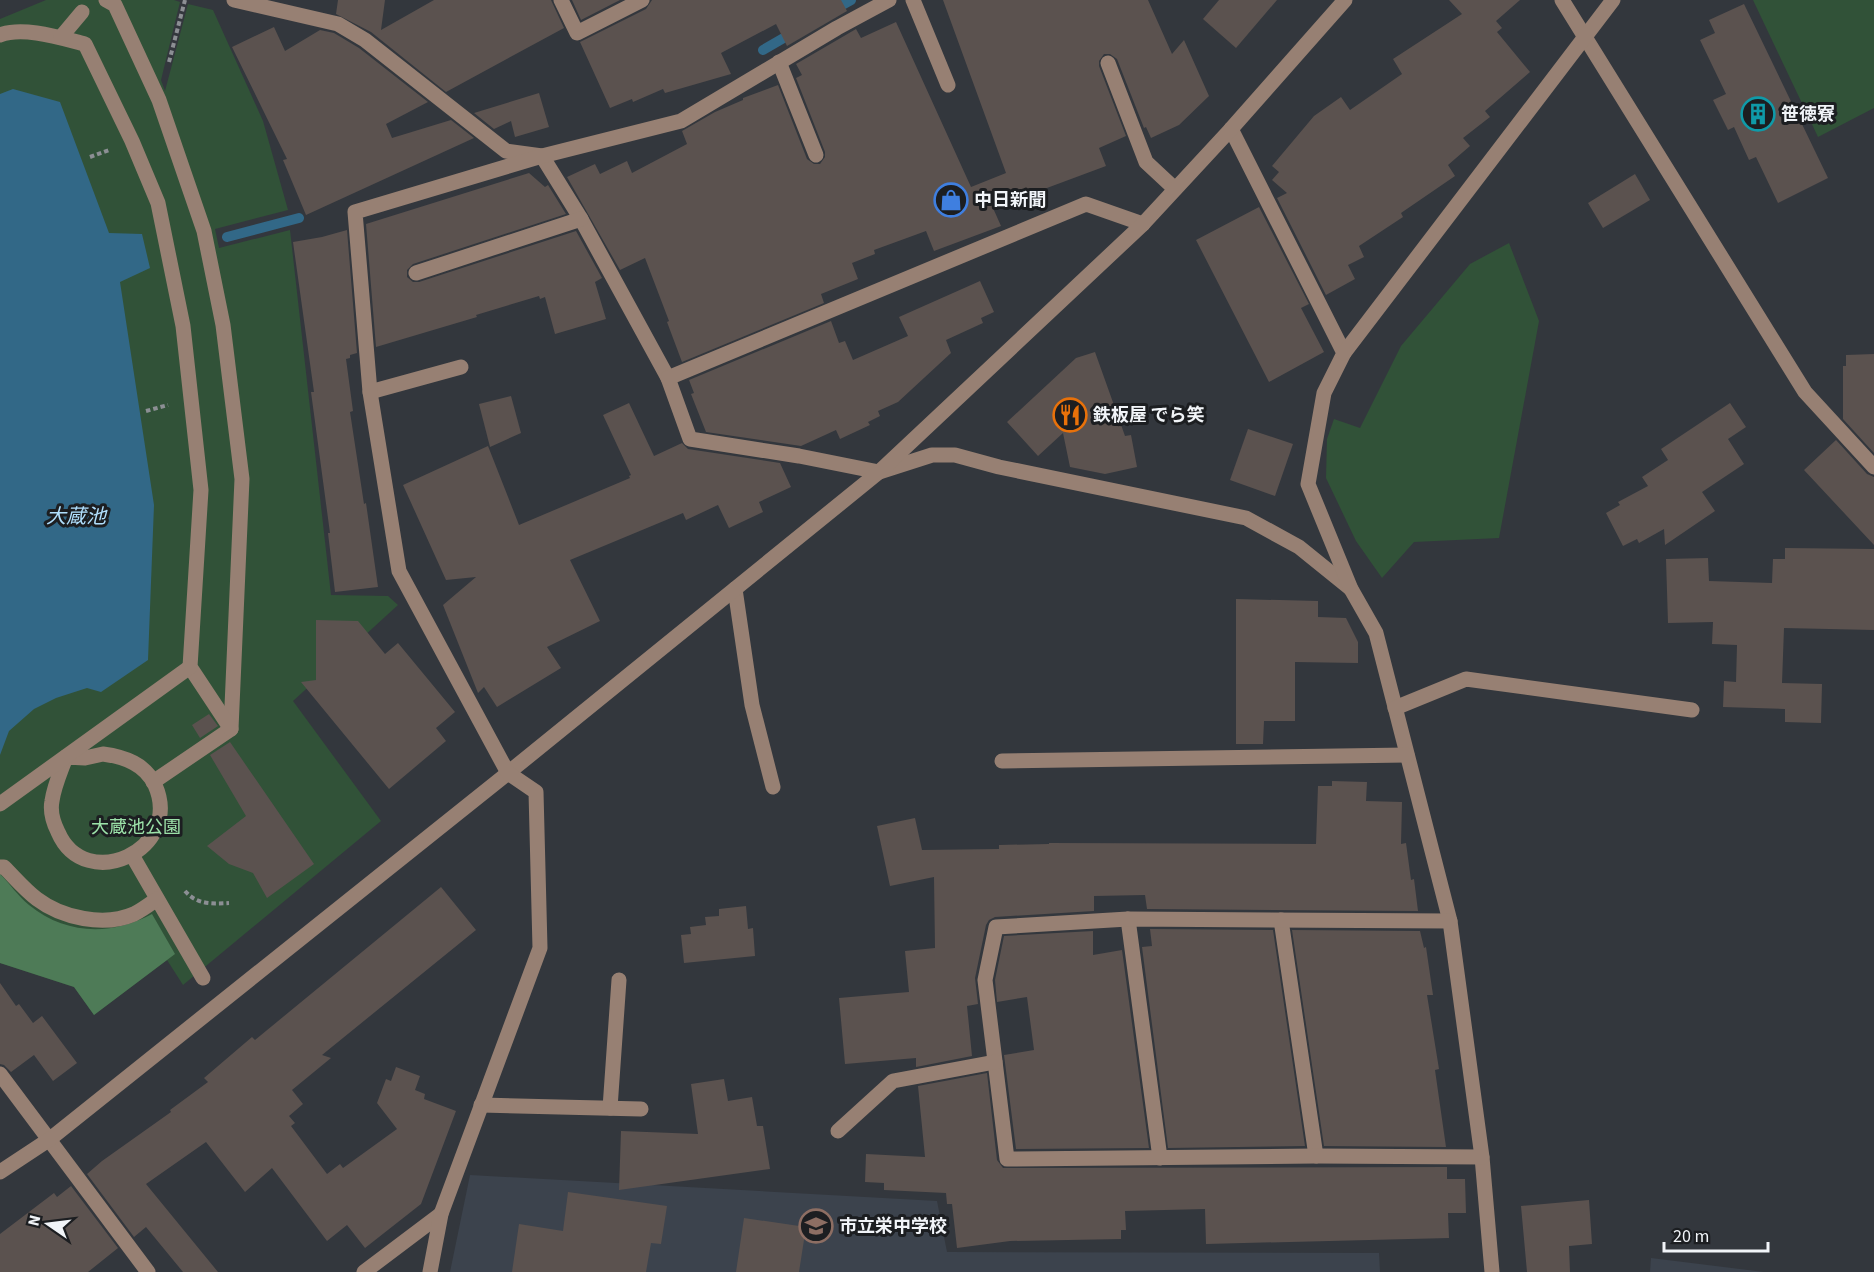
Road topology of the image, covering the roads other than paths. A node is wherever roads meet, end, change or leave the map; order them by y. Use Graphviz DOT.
graph roads {
  1 [pos="106,0"];
  2 [pos="234,0"];
  3 [pos="561,0"];
  4 [pos="642,0"];
  5 [pos="889,0"];
  6 [pos="913,0"];
  7 [pos="1345,0"];
  8 [pos="1562,0"];
  9 [pos="1613,0"];
  10 [pos="82,12"];
  11 [pos="0,35"];
  12 [pos="1586,36"];
  13 [pos="60,37"];
  14 [pos="779,62"];
  15 [pos="1108,63"];
  16 [pos="948,86"];
  17 [pos="1232,129"];
  18 [pos="816,154"];
  19 [pos="542,156"];
  20 [pos="1175,189"];
  21 [pos="581,219"];
  22 [pos="1143,224"];
  23 [pos="416,273"];
  24 [pos="1344,353"];
  25 [pos="461,368"];
  26 [pos="668,378"];
  27 [pos="370,392"];
  28 [pos="1874,467"];
  29 [pos="879,472"];
  30 [pos="735,589"];
  31 [pos="1351,589"];
  32 [pos="190,667"];
  33 [pos="1395,708"];
  34 [pos="1692,710"];
  35 [pos="231,729"];
  36 [pos="1407,755"];
  37 [pos="66,757"];
  38 [pos="1002,761"];
  39 [pos="508,773"];
  40 [pos="153,782"];
  41 [pos="773,787"];
  42 [pos="0,804"];
  43 [pos="132,855"];
  44 [pos="0,867"];
  45 [pos="157,899"];
  46 [pos="1128,919"];
  47 [pos="1281,920"];
  48 [pos="1450,921"];
  49 [pos="203,978"];
  50 [pos="619,980"];
  51 [pos="995,1062"];
  52 [pos="0,1074"];
  53 [pos="482,1105"];
  54 [pos="610,1108"];
  55 [pos="641,1109"];
  56 [pos="838,1131"];
  57 [pos="51,1139"];
  58 [pos="1316,1156"];
  59 [pos="1482,1157"];
  60 [pos="1160,1158"];
  61 [pos="0,1172"];
  62 [pos="441,1214"];
  63 [pos="148,1272"];
  64 [pos="364,1272"];
  65 [pos="430,1272"];
  66 [pos="1492,1272"];
  1 -- 35 [label="street"];
  2 -- 19 [label="street"];
  3 -- 4 [label="street"];
  5 -- 14 [label="street"];
  6 -- 16 [label="street"];
  7 -- 17 [label="street"];
  8 -- 12 [label="street"];
  9 -- 12 [label="street"];
  10 -- 13 [label="street"];
  11 -- 13 [label="street"];
  12 -- 24 [label="street"];
  12 -- 28 [label="street"];
  13 -- 32 [label="street"];
  14 -- 18 [label="street"];
  14 -- 19 [label="street"];
  15 -- 20 [label="street"];
  17 -- 20 [label="street"];
  17 -- 24 [label="street"];
  19 -- 21 [label="street"];
  19 -- 27 [label="street"];
  20 -- 22 [label="street"];
  21 -- 23 [label="street"];
  21 -- 26 [label="street"];
  22 -- 26 [label="street"];
  22 -- 29 [label="street"];
  24 -- 31 [label="street"];
  25 -- 27 [label="street"];
  26 -- 29 [label="street"];
  27 -- 39 [label="street"];
  29 -- 30 [label="street"];
  29 -- 31 [label="street"];
  30 -- 39 [label="street"];
  30 -- 41 [label="street"];
  31 -- 33 [label="street"];
  32 -- 35 [label="street"];
  32 -- 37 [label="street"];
  33 -- 34 [label="street"];
  33 -- 36 [label="street"];
  35 -- 40 [label="street"];
  36 -- 38 [label="street"];
  36 -- 48 [label="street"];
  37 -- 40 [label="street"];
  37 -- 42 [label="street"];
  37 -- 43 [label="street"];
  39 -- 53 [label="street"];
  39 -- 57 [label="street"];
  40 -- 43 [label="street"];
  43 -- 45 [label="street"];
  44 -- 45 [label="street"];
  45 -- 49 [label="street"];
  46 -- 47 [label="street"];
  46 -- 51 [label="street"];
  46 -- 60 [label="street"];
  47 -- 48 [label="street"];
  47 -- 58 [label="street"];
  48 -- 59 [label="street"];
  50 -- 54 [label="street"];
  51 -- 56 [label="street"];
  51 -- 60 [label="street"];
  52 -- 57 [label="street"];
  53 -- 54 [label="street"];
  53 -- 62 [label="street"];
  54 -- 55 [label="street"];
  57 -- 61 [label="street"];
  57 -- 63 [label="street"];
  58 -- 59 [label="street"];
  58 -- 60 [label="street"];
  59 -- 66 [label="street"];
  62 -- 64 [label="street"];
  62 -- 65 [label="street"];
}
